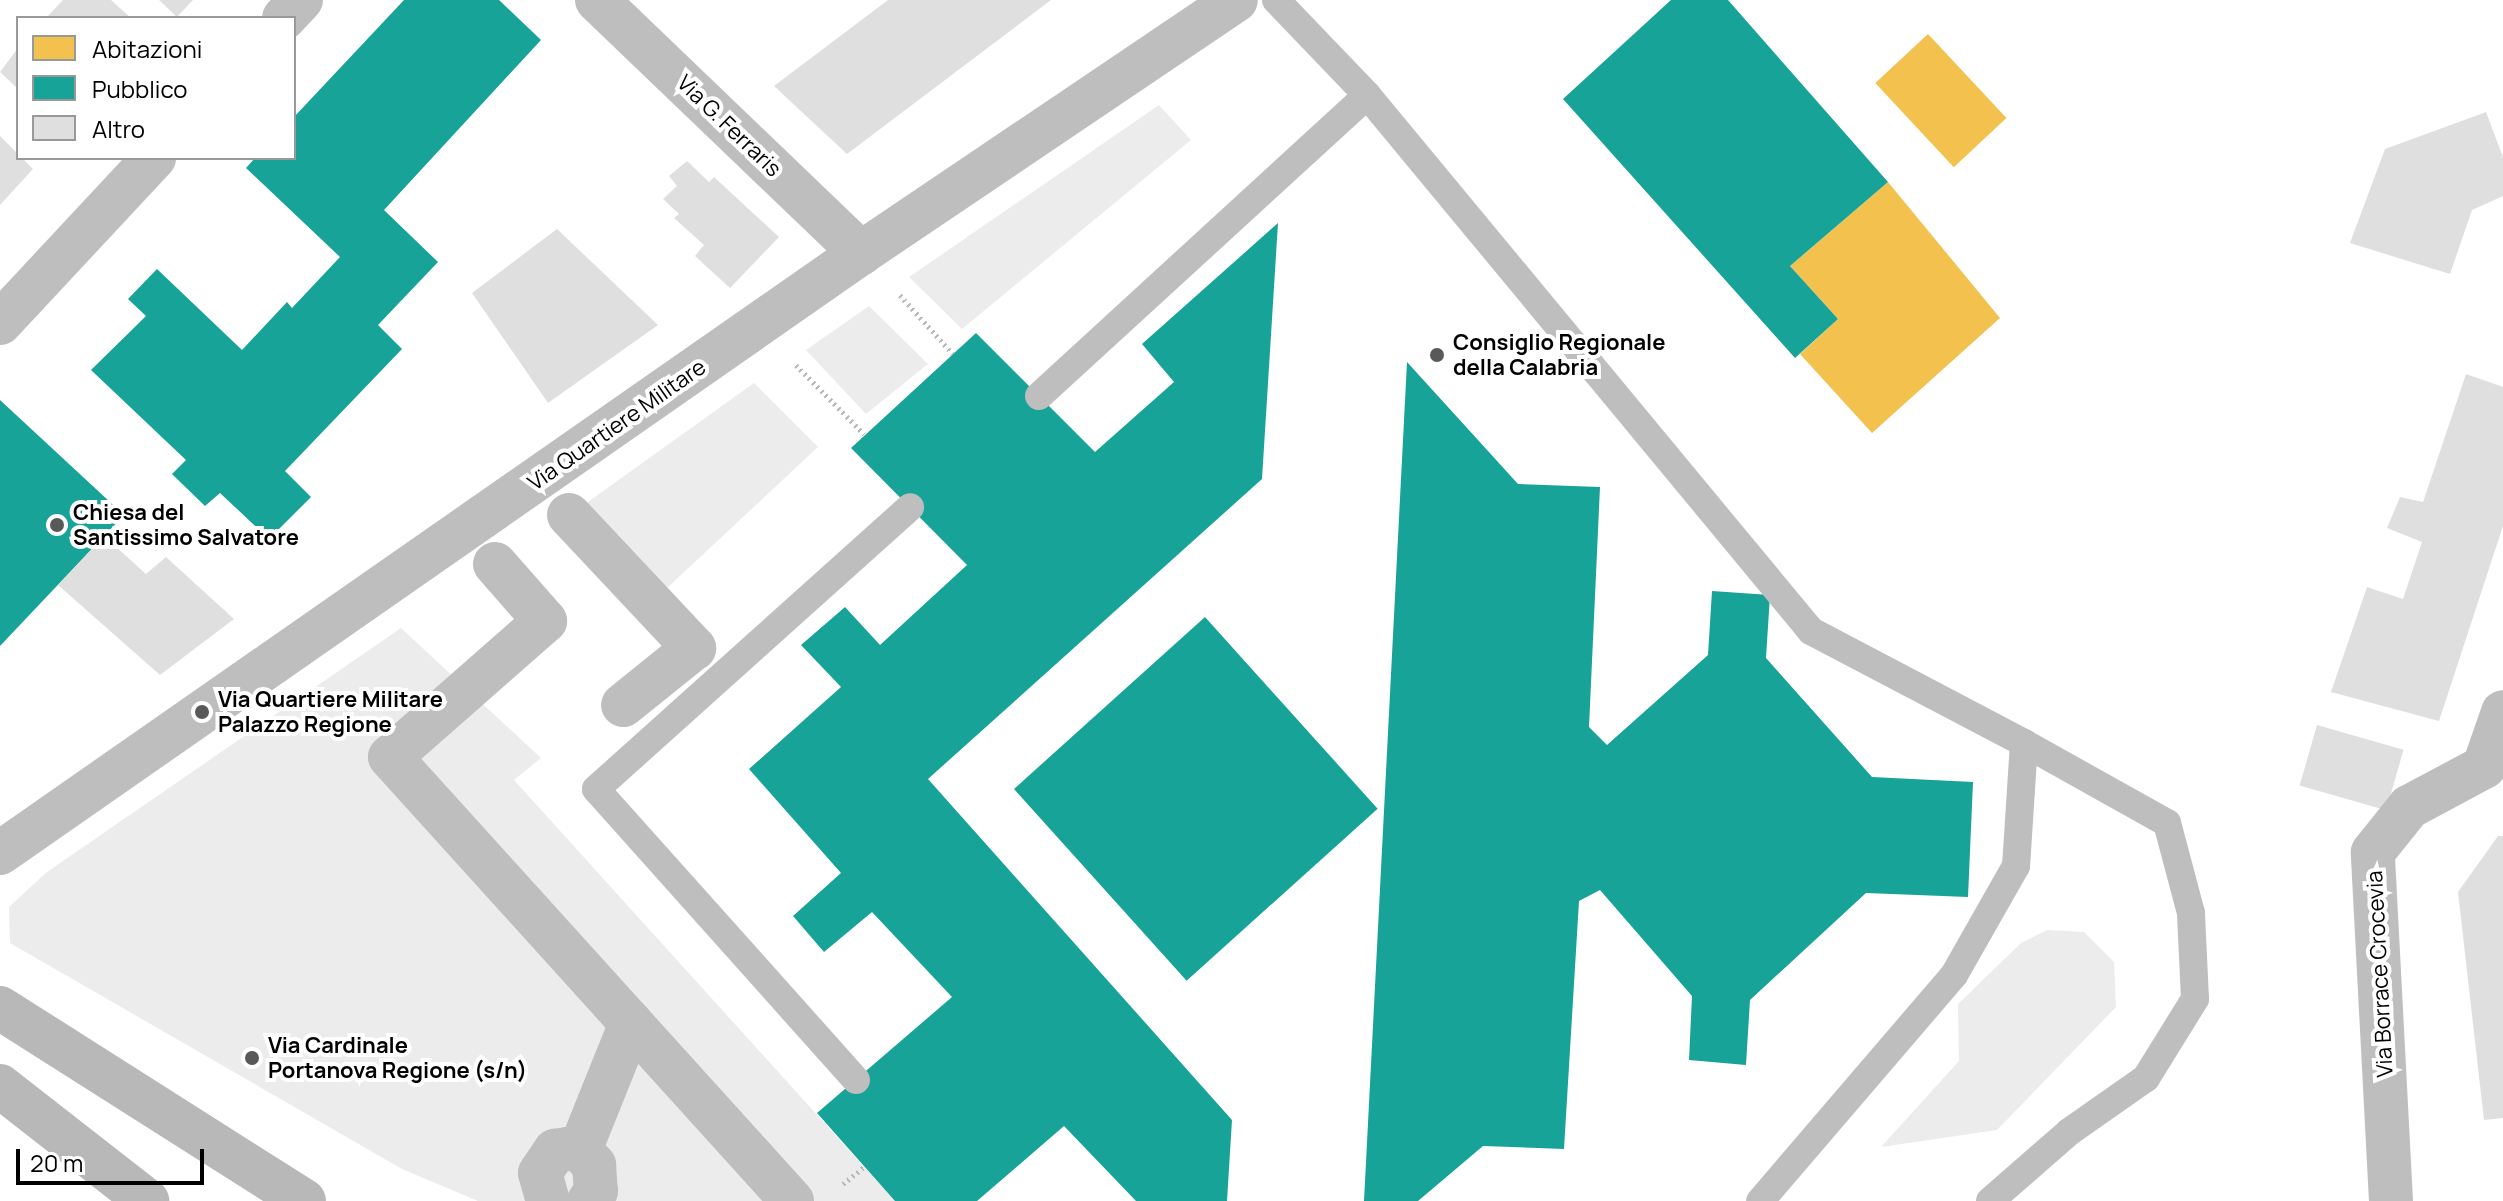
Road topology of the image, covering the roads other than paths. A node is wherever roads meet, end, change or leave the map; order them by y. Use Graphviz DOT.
graph roads {
  1 [pos="301,0"];
  2 [pos="597,0"];
  3 [pos="1236,0"];
  4 [pos="1276,0"];
  5 [pos="286,16"];
  6 [pos="1367,95"];
  7 [pos="152,160"];
  8 [pos="861,253"];
  9 [pos="0,323"];
  10 [pos="1039,396"];
  11 [pos="910,507"];
  12 [pos="569,515"];
  13 [pos="495,564"];
  14 [pos="623,705"];
  15 [pos="2503,712"];
  16 [pos="2024,743"];
  17 [pos="2494,768"];
  18 [pos="0,853"];
  19 [pos="0,1008"];
  20 [pos="631,1023"];
  21 [pos="856,1080"];
  22 [pos="0,1086"];
  23 [pos="580,1150"];
  24 [pos="147,1201"];
  25 [pos="304,1201"];
  26 [pos="548,1201"];
  27 [pos="589,1201"];
  28 [pos="792,1201"];
  29 [pos="1760,1201"];
  30 [pos="1990,1201"];
  31 [pos="2391,1201"];
  1 -- 5 [label="street"];
  2 -- 8 [label="street, Via G. Ferraris"];
  3 -- 8 [label="street, Via Quartiere Militare"];
  4 -- 6 [label="lane"];
  6 -- 10 [label="lane"];
  6 -- 16 [label="lane"];
  7 -- 9 [label="street"];
  8 -- 18 [label="street, Via Quartiere Militare"];
  11 -- 21 [label="lane"];
  12 -- 14 [label="street"];
  13 -- 20 [label="street"];
  15 -- 17 [label="street, Via Borrace Crocevia"];
  16 -- 29 [label="lane"];
  16 -- 30 [label="lane"];
  17 -- 31 [label="street, Via Borrace Crocevia"];
  19 -- 25 [label="street"];
  20 -- 23 [label="street"];
  20 -- 28 [label="street"];
  22 -- 24 [label="street"];
  23 -- 26 [label="street"];
  23 -- 27 [label="street"];
}
